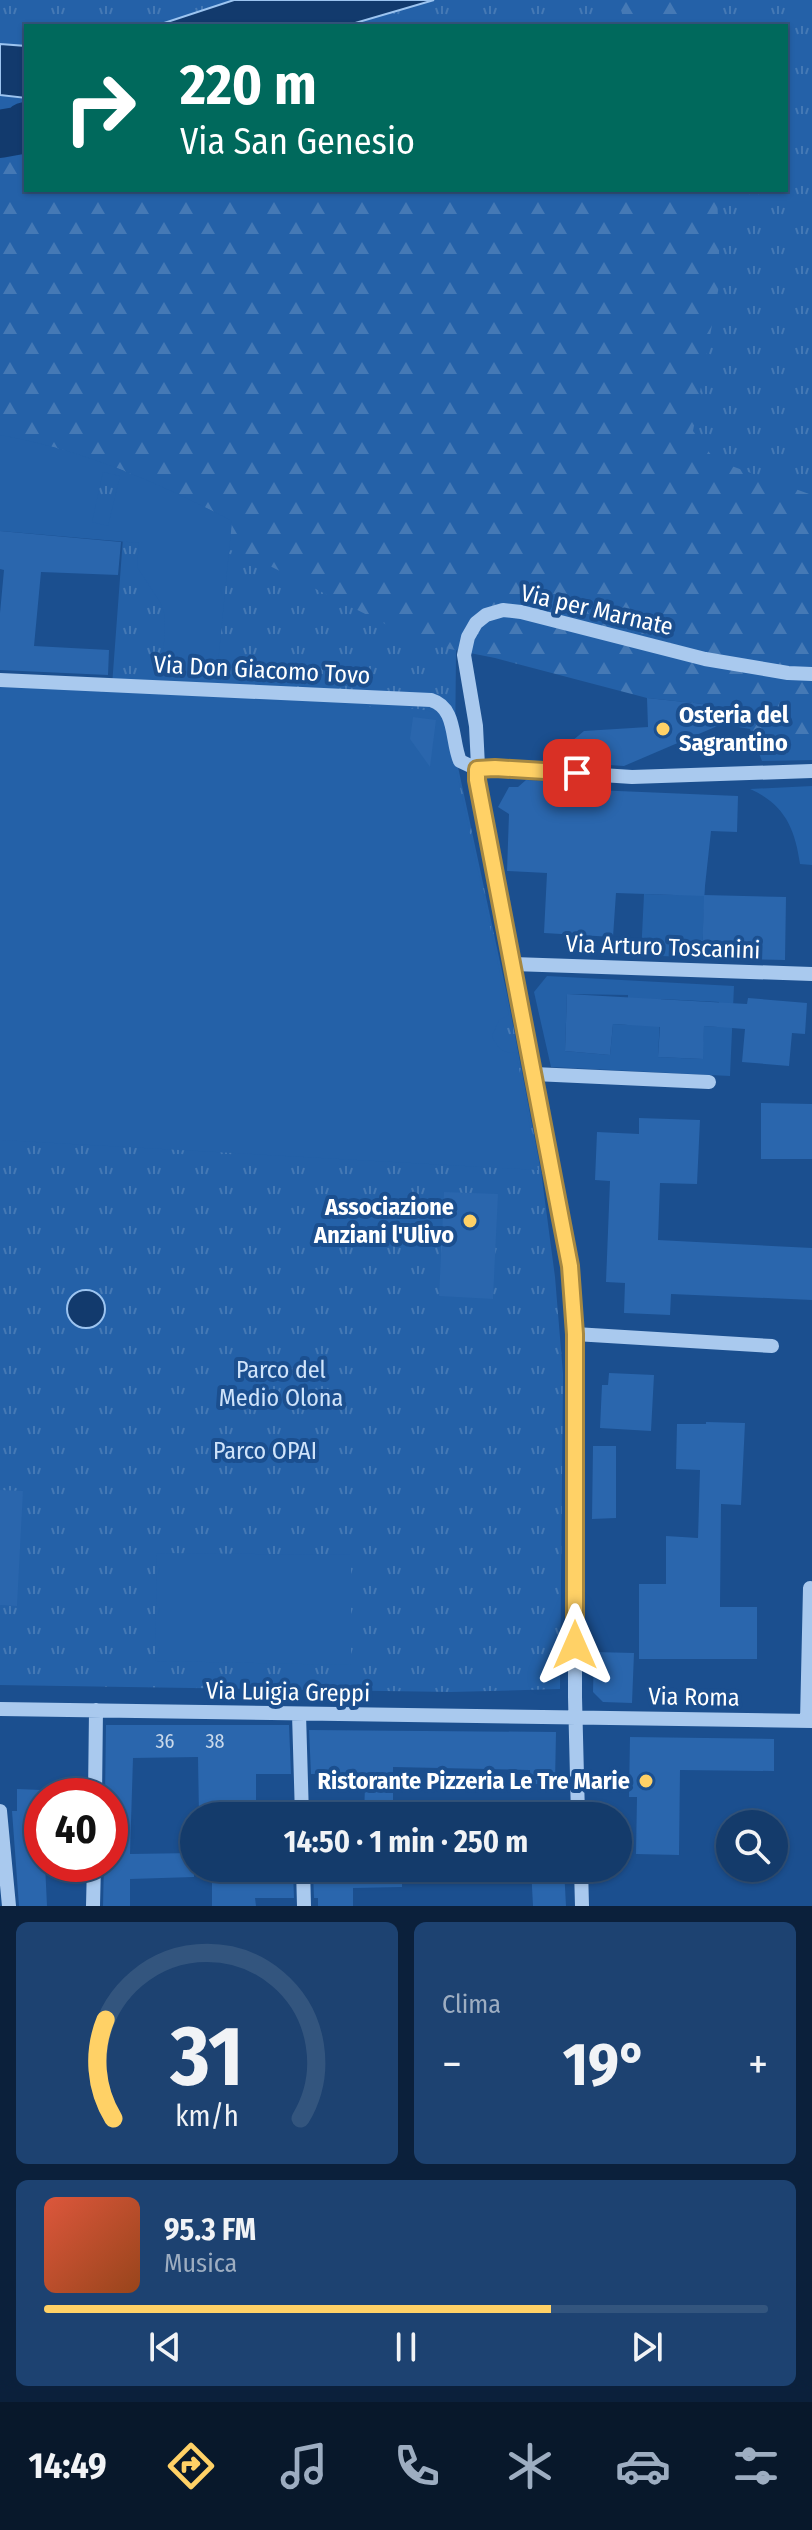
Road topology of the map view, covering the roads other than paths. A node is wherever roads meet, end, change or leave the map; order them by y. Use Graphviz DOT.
graph roads {
  1 [pos="812,674"];
  2 [pos="0,680"];
  3 [pos="477,769"];
  4 [pos="812,771"];
  5 [pos="513,964"];
  6 [pos="812,974"];
  7 [pos="534,1074"];
  8 [pos="709,1082"];
  9 [pos="575,1334"];
  10 [pos="772,1346"];
  11 [pos="810,1588"];
  12 [pos="0,1709"];
  13 [pos="96,1710"];
  14 [pos="299,1714"];
  15 [pos="576,1719"];
  16 [pos="810,1721"];
  17 [pos="95,1778"];
  18 [pos="302,1802"];
  19 [pos="578,1802"];
  20 [pos="0,1811"];
  21 [pos="94,1882"];
  22 [pos="303,1882"];
  23 [pos="581,1882"];
  24 [pos="9,1906"];
  25 [pos="93,1906"];
  26 [pos="304,1906"];
  27 [pos="582,1906"];
  1 -- 3 [label="street, Via per Marnate"];
  2 -- 3 [label="street, Via Don Giacomo Tovo"];
  3 -- 4 [label="street"];
  3 -- 5 [label="street"];
  5 -- 6 [label="street, Via Arturo Toscanini"];
  5 -- 7 [label="street"];
  7 -- 8 [label="street"];
  7 -- 9 [label="street"];
  9 -- 10 [label="street"];
  9 -- 15 [label="street"];
  11 -- 16 [label="street"];
  12 -- 13 [label="street, Via Luigia Greppi"];
  13 -- 14 [label="street, Via Luigia Greppi"];
  13 -- 17 [label="street"];
  14 -- 15 [label="street, Via Luigia Greppi"];
  14 -- 18 [label="street"];
  15 -- 16 [label="street, Via Roma"];
  15 -- 19 [label="street"];
  20 -- 24 [label="street"];
  21 -- 25 [label="street"];
  22 -- 26 [label="street"];
  23 -- 27 [label="street"];
}
